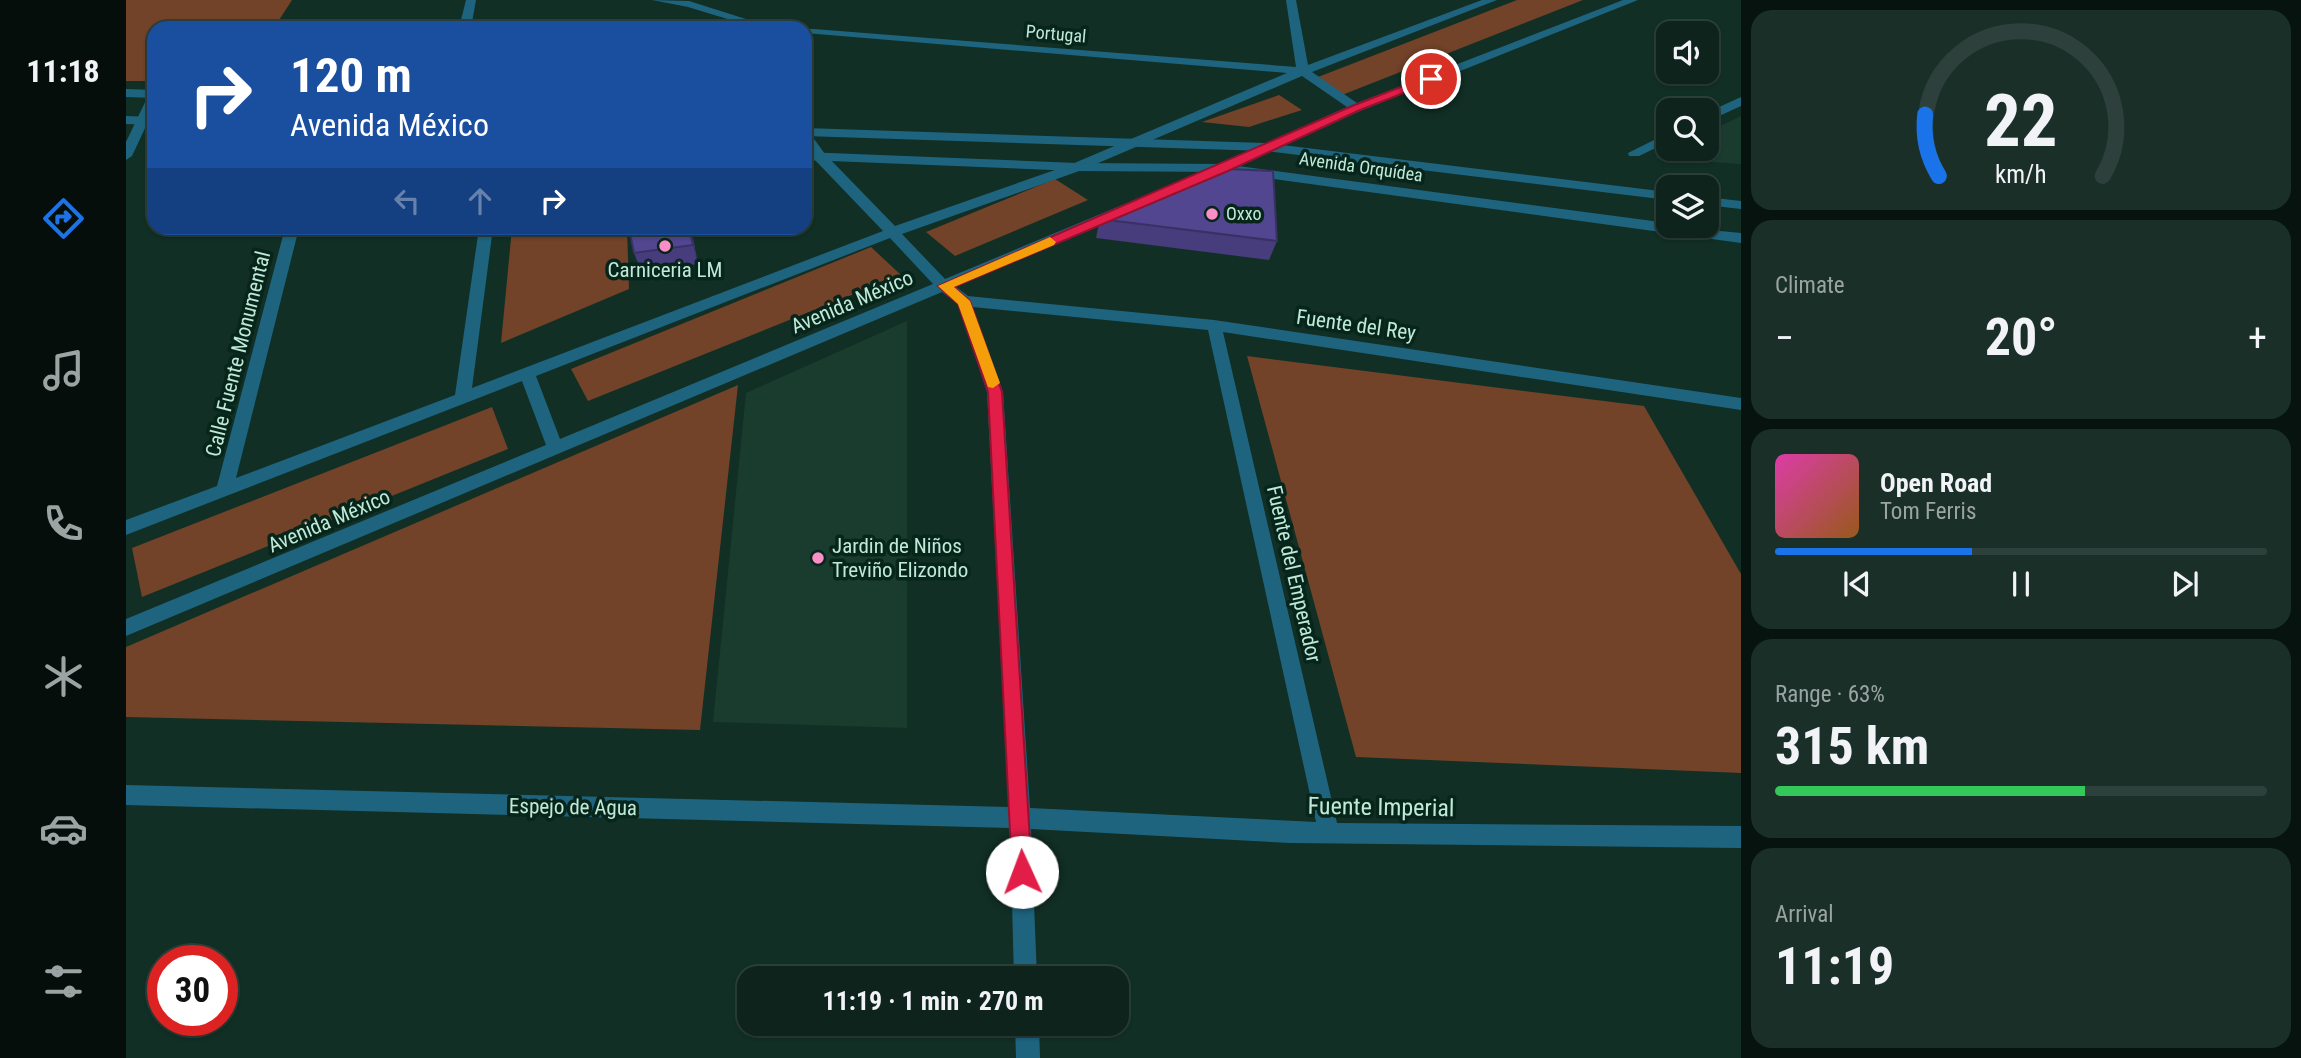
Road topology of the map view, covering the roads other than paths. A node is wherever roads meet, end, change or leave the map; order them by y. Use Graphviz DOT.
graph roads {
  1 [pos="471,0"];
  2 [pos="657,0"];
  3 [pos="1291,0"];
  4 [pos="1492,0"];
  5 [pos="1633,0"];
  6 [pos="1471,4"];
  7 [pos="466,21"];
  8 [pos="743,21"];
  9 [pos="812,31"];
  10 [pos="1303,71"];
  11 [pos="126,93"];
  12 [pos="147,94"];
  13 [pos="1741,101"];
  14 [pos="1356,108"];
  15 [pos="1719,112"];
  16 [pos="126,120"];
  17 [pos="147,121"];
  18 [pos="812,134"];
  19 [pos="1656,142"];
  20 [pos="1133,144"];
  21 [pos="1265,147"];
  22 [pos="1634,153"];
  23 [pos="126,156"];
  24 [pos="813,156"];
  25 [pos="1077,167"];
  26 [pos="1223,168"];
  27 [pos="1656,195"];
  28 [pos="1719,202"];
  29 [pos="1741,205"];
  30 [pos="893,232"];
  31 [pos="290,235"];
  32 [pos="485,235"];
  33 [pos="1741,238"];
  34 [pos="944,286"];
  35 [pos="964,301"];
  36 [pos="1214,325"];
  37 [pos="528,376"];
  38 [pos="462,400"];
  39 [pos="1741,404"];
  40 [pos="555,450"];
  41 [pos="224,491"];
  42 [pos="126,528"];
  43 [pos="126,628"];
  44 [pos="126,795"];
  45 [pos="1020,818"];
  46 [pos="1329,833"];
  47 [pos="1741,837"];
  48 [pos="1025,966"];
  49 [pos="1027,1036"];
  50 [pos="1028,1058"];
  1 -- 7 [label="street"];
  2 -- 8 [label="street"];
  3 -- 10 [label="street"];
  4 -- 6 [label="street"];
  5 -- 14 [label="street, Avenida México"];
  6 -- 10 [label="street"];
  9 -- 10 [label="street, Portugal"];
  10 -- 14 [label="street"];
  10 -- 20 [label="street"];
  11 -- 12 [label="street"];
  13 -- 15 [label="street"];
  14 -- 21 [label="street, Avenida México"];
  16 -- 17 [label="street"];
  17 -- 23 [label="street"];
  18 -- 20 [label="street, Avenida Orquídea"];
  19 -- 22 [label="street"];
  20 -- 21 [label="street, Avenida Orquídea"];
  20 -- 25 [label="street"];
  21 -- 26 [label="street, Avenida México"];
  21 -- 27 [label="street, Avenida Orquídea"];
  24 -- 25 [label="street, Avenida Orquídea"];
  24 -- 30 [label="street"];
  25 -- 26 [label="street, Avenida Orquídea"];
  25 -- 30 [label="street"];
  26 -- 33 [label="street, Avenida Orquídea"];
  26 -- 34 [label="street, Avenida México"];
  28 -- 29 [label="street"];
  30 -- 34 [label="street"];
  30 -- 37 [label="street"];
  31 -- 41 [label="street, Calle Fuente Monumental"];
  32 -- 38 [label="street"];
  34 -- 35 [label="street"];
  34 -- 40 [label="street, Avenida México"];
  35 -- 36 [label="street, Fuente del Rey"];
  35 -- 45 [label="street"];
  36 -- 39 [label="street, Fuente del Rey"];
  36 -- 46 [label="street, Fuente del Emperador"];
  37 -- 38 [label="street"];
  37 -- 40 [label="street"];
  38 -- 41 [label="street"];
  40 -- 43 [label="street, Avenida México"];
  41 -- 42 [label="street"];
  44 -- 45 [label="street, Espejo de Agua"];
  45 -- 46 [label="street, Fuente Imperial"];
  45 -- 48 [label="street"];
  46 -- 47 [label="street, Fuente Imperial"];
  49 -- 50 [label="street"];
}
